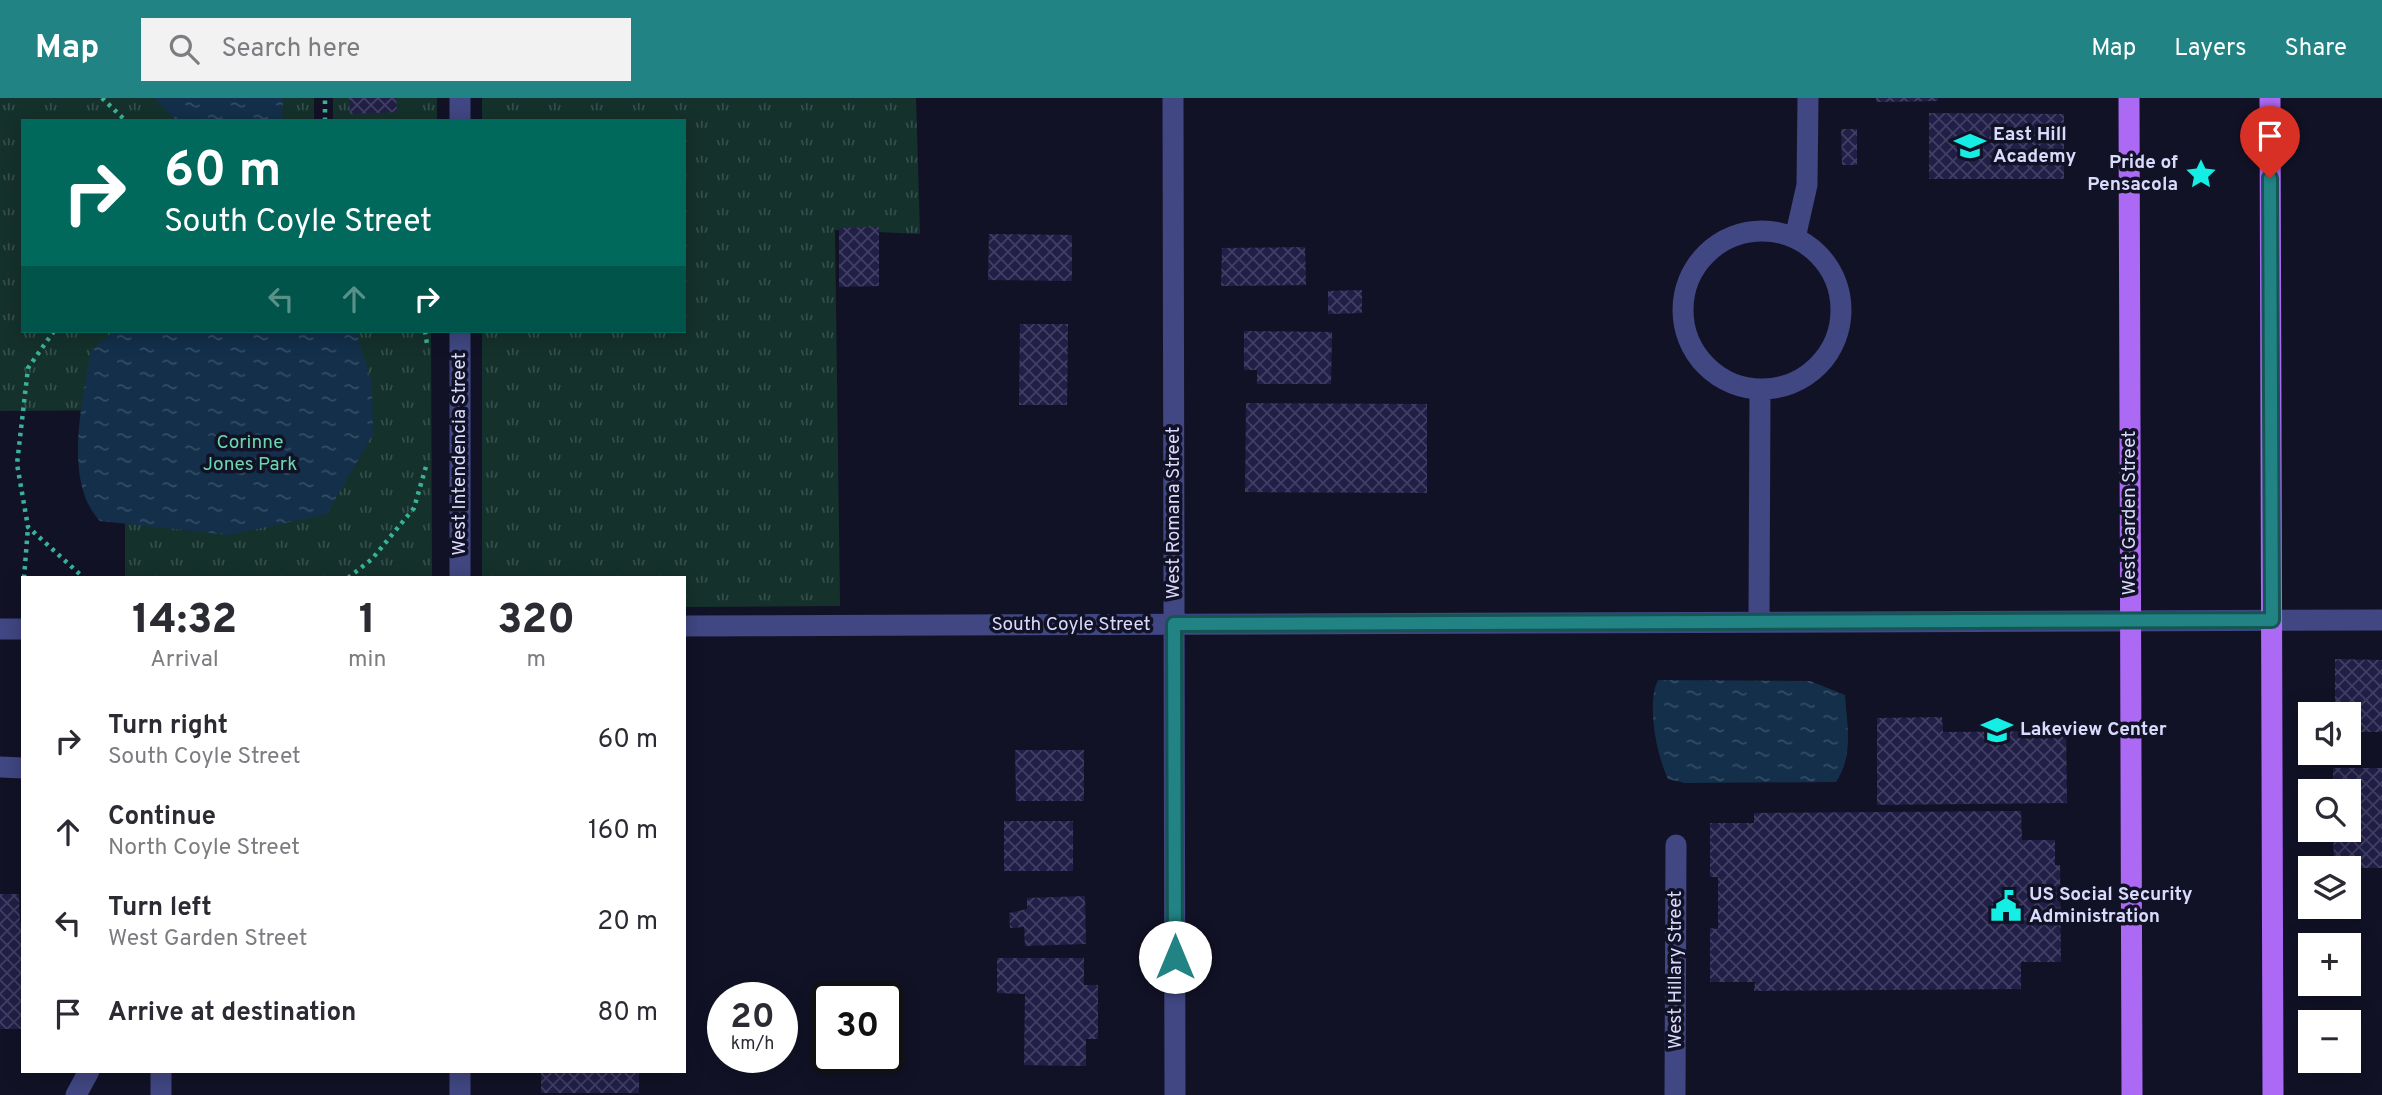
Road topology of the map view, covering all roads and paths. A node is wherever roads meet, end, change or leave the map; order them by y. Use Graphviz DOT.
graph roads {
  1 [pos="103,98"];
  2 [pos="325,98"];
  3 [pos="460,98"];
  4 [pos="1173,98"];
  5 [pos="1808,98"];
  6 [pos="2129,98"];
  7 [pos="2270,98"];
  8 [pos="124,119"];
  9 [pos="325,119"];
  10 [pos="460,119"];
  11 [pos="1795,237"];
  12 [pos="53,333"];
  13 [pos="425,333"];
  14 [pos="460,333"];
  15 [pos="429,353"];
  16 [pos="1760,389"];
  17 [pos="428,460"];
  18 [pos="28,527"];
  19 [pos="24,576"];
  20 [pos="82,576"];
  21 [pos="351,576"];
  22 [pos="460,576"];
  23 [pos="2272,620"];
  24 [pos="2382,620"];
  25 [pos="2130,621"];
  26 [pos="1759,622"];
  27 [pos="1174,624"];
  28 [pos="686,626"];
  29 [pos="0,629"];
  30 [pos="21,629"];
  31 [pos="0,767"];
  32 [pos="21,768"];
  33 [pos="1676,845"];
  34 [pos="88,1073"];
  35 [pos="161,1073"];
  36 [pos="460,1073"];
  37 [pos="76,1095"];
  38 [pos="161,1095"];
  39 [pos="460,1095"];
  40 [pos="1175,1095"];
  41 [pos="1675,1095"];
  42 [pos="2132,1095"];
  43 [pos="2273,1095"];
  1 -- 8 [label="path"];
  2 -- 9 [label="path"];
  3 -- 10 [label="street"];
  4 -- 27 [label="street, West Romana Street"];
  5 -- 11 [label="street"];
  6 -- 25 [label="main road, West Garden Street"];
  7 -- 23 [label="main road"];
  11 -- 16 [label="street"];
  11 -- 16 [label="street"];
  12 -- 18 [label="path"];
  13 -- 15 [label="path"];
  14 -- 22 [label="street, West Intendencia Street"];
  16 -- 26 [label="street"];
  17 -- 21 [label="path"];
  18 -- 19 [label="path"];
  18 -- 20 [label="path"];
  23 -- 24 [label="street, South Coyle Street"];
  23 -- 25 [label="street, South Coyle Street"];
  23 -- 43 [label="main road"];
  25 -- 26 [label="street, South Coyle Street"];
  25 -- 42 [label="main road, West Garden Street"];
  26 -- 27 [label="street, South Coyle Street"];
  27 -- 28 [label="street, South Coyle Street"];
  27 -- 40 [label="street, West Romana Street"];
  29 -- 30 [label="street"];
  31 -- 32 [label="street"];
  33 -- 41 [label="street, West Hillary Street"];
  34 -- 37 [label="street"];
  35 -- 38 [label="street"];
  36 -- 39 [label="street"];
}
